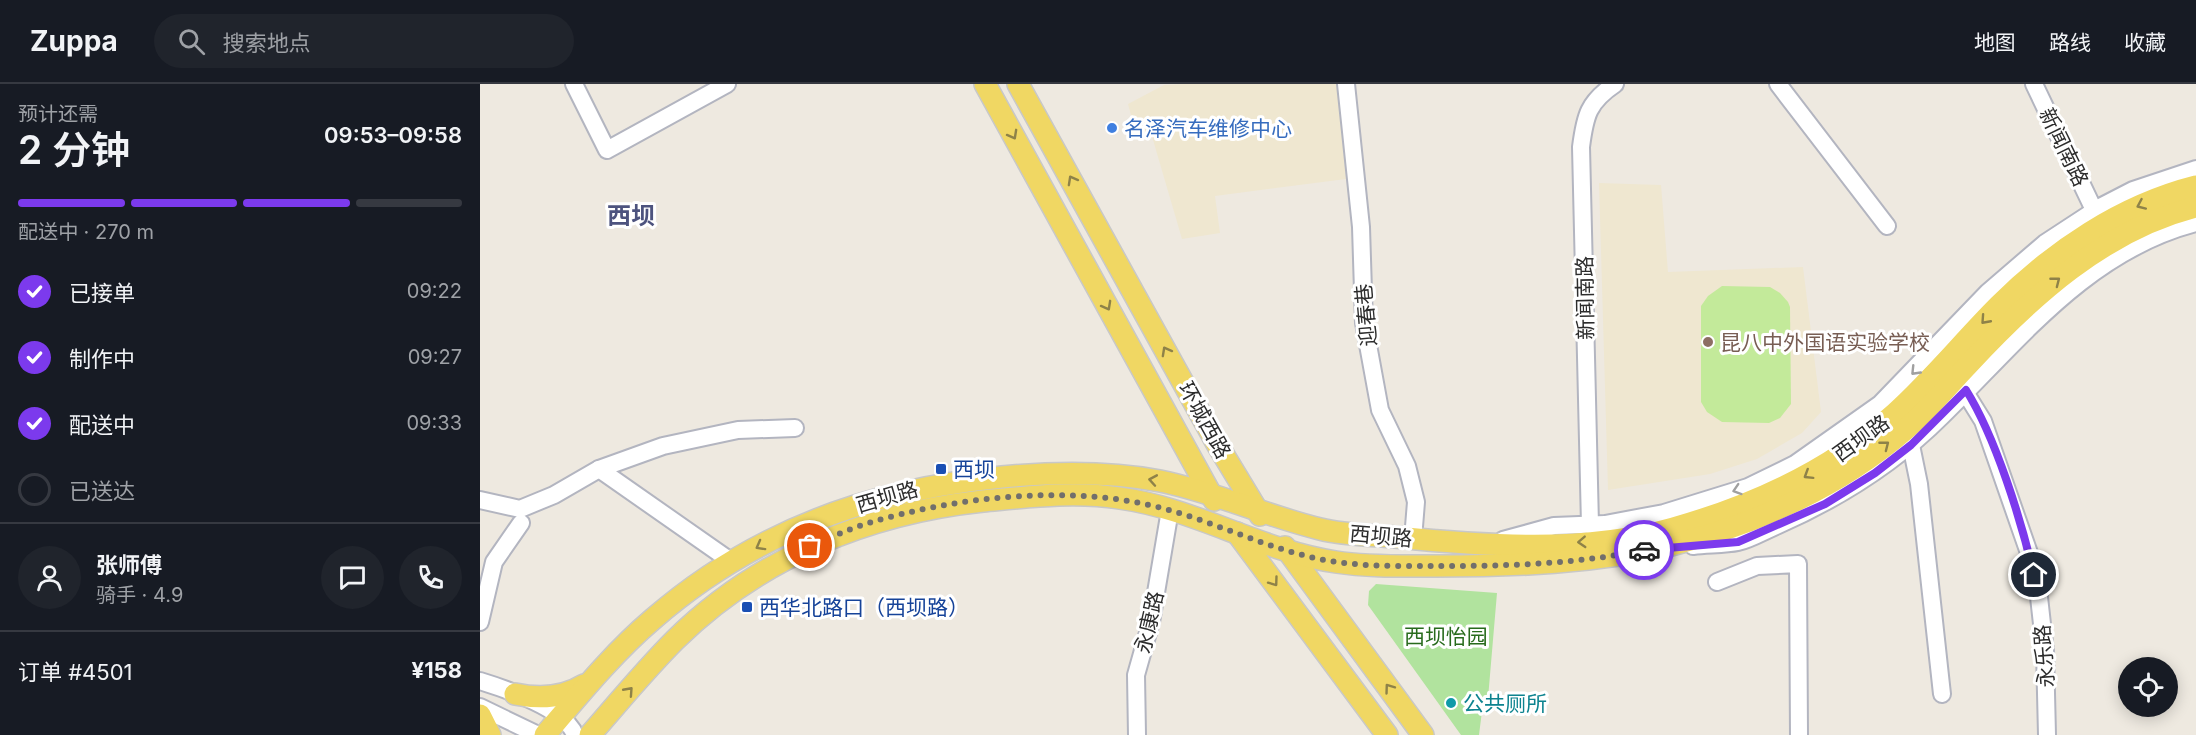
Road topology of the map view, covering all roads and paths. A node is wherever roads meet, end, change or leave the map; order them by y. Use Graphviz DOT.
graph roads {
  1 [pos="574,84"];
  2 [pos="727,84"];
  3 [pos="985,84"];
  4 [pos="1018,84"];
  5 [pos="1346,84"];
  6 [pos="1615,84"];
  7 [pos="1778,84"];
  8 [pos="2034,84"];
  9 [pos="2196,169"];
  10 [pos="2196,186"];
  11 [pos="2196,207"];
  12 [pos="2094,210"];
  13 [pos="2196,223"];
  14 [pos="1887,226"];
  15 [pos="1961,385"];
  16 [pos="795,428"];
  17 [pos="1911,445"];
  18 [pos="599,470"];
  19 [pos="1210,493"];
  20 [pos="480,500"];
  21 [pos="1170,510"];
  22 [pos="1257,511"];
  23 [pos="521,523"];
  24 [pos="1590,525"];
  25 [pos="1239,535"];
  26 [pos="1413,539"];
  27 [pos="1488,544"];
  28 [pos="1650,549"];
  29 [pos="1287,550"];
  30 [pos="732,562"];
  31 [pos="1717,582"];
  32 [pos="480,622"];
  33 [pos="599,674"];
  34 [pos="480,681"];
  35 [pos="515,694"];
  36 [pos="1942,694"];
  37 [pos="480,707"];
  38 [pos="480,715"];
  39 [pos="561,716"];
  40 [pos="490,735"];
  41 [pos="538,735"];
  42 [pos="545,735"];
  43 [pos="575,735"];
  44 [pos="590,735"];
  45 [pos="1137,735"];
  46 [pos="1387,735"];
  47 [pos="1423,735"];
  48 [pos="1799,735"];
  49 [pos="2047,735"];
  1 -- 2 [label="street"];
  3 -- 19 [label="main road, 环城西路, one-way"];
  22 -- 4 [label="main road, 环城西路, one-way"];
  5 -- 26 [label="street, 迎春巷"];
  6 -- 24 [label="street, 新闻南路"];
  7 -- 14 [label="street"];
  8 -- 12 [label="street, 新闻南路"];
  9 -- 12 [label="street"];
  10 -- 27 [label="main road, 西坝路, one-way"];
  15 -- 11 [label="main road, 西坝路, one-way"];
  12 -- 24 [label="street, one-way"];
  13 -- 15 [label="street"];
  15 -- 17 [label="street"];
  28 -- 15 [label="main road, 西坝路, one-way"];
  15 -- 49 [label="street, 永乐路"];
  16 -- 18 [label="street"];
  17 -- 28 [label="street"];
  17 -- 36 [label="street"];
  18 -- 20 [label="street"];
  18 -- 30 [label="street"];
  19 -- 22 [label="main road, 西坝路"];
  19 -- 25 [label="main road, 环城西路"];
  19 -- 30 [label="main road, 西坝路, one-way"];
  21 -- 25 [label="main road, 西坝路"];
  44 -- 21 [label="main road, 西坝路, one-way"];
  21 -- 45 [label="street, 永康路"];
  22 -- 26 [label="main road, 西坝路"];
  22 -- 29 [label="main road, 环城西路"];
  23 -- 32 [label="street"];
  24 -- 27 [label="street"];
  25 -- 29 [label="main road, 西坝路"];
  25 -- 46 [label="main road, 环城西路, one-way"];
  26 -- 27 [label="main road, 西坝路"];
  28 -- 29 [label="main road, 西坝路"];
  47 -- 29 [label="main road, 环城西路, one-way"];
  30 -- 33 [label="main road, 西坝路"];
  31 -- 48 [label="street"];
  33 -- 35 [label="main road"];
  33 -- 39 [label="main road, 西坝路"];
  34 -- 35 [label="street"];
  35 -- 39 [label="street"];
  37 -- 41 [label="street"];
  38 -- 40 [label="main road"];
  39 -- 42 [label="main road, 西坝路"];
  39 -- 43 [label="street"];
}
